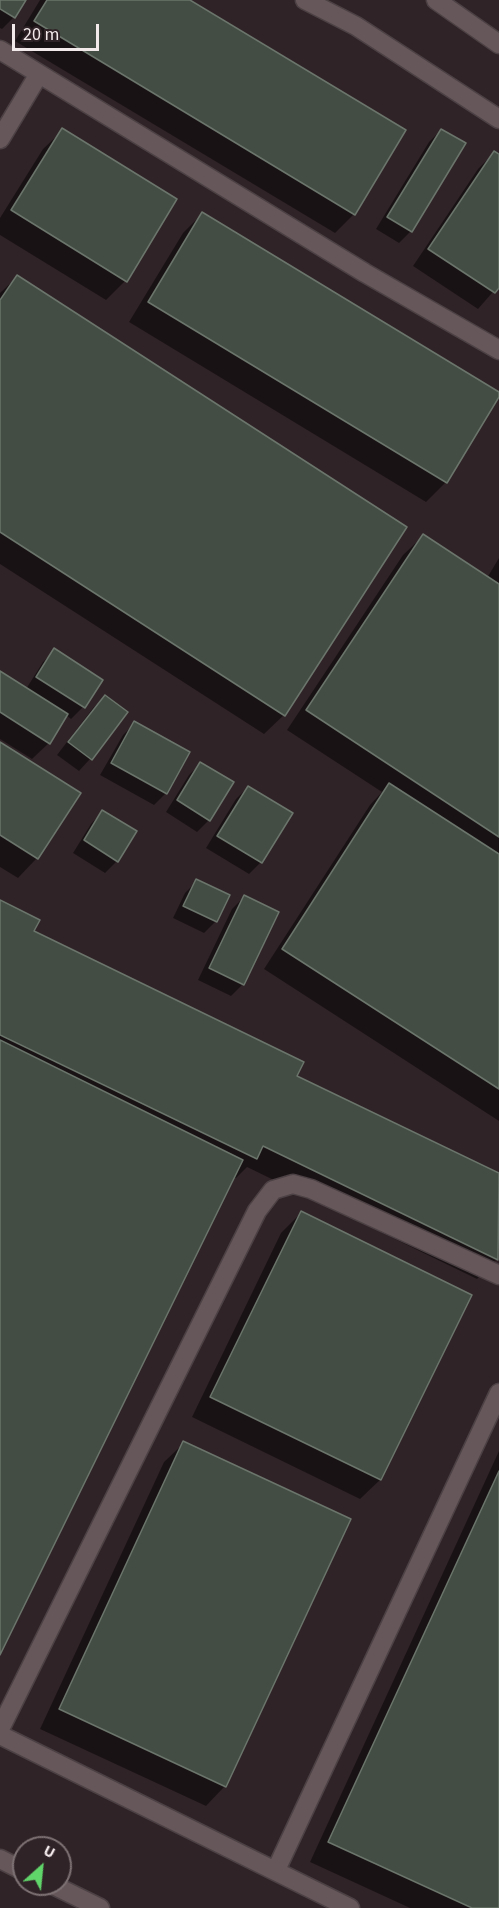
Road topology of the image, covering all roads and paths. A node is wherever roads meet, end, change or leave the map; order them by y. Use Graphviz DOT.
graph roads {
  1 [pos="305,0"];
  2 [pos="445,2"];
  3 [pos="499,44"];
  4 [pos="0,50"];
  5 [pos="39,74"];
  6 [pos="499,119"];
  7 [pos="0,139"];
  8 [pos="499,350"];
  9 [pos="499,1275"];
  10 [pos="499,1393"];
  11 [pos="0,1729"];
  12 [pos="0,1736"];
  13 [pos="276,1870"];
  14 [pos="72,1894"];
  15 [pos="100,1908"];
  16 [pos="350,1908"];
  1 -- 6 [label="street"];
  2 -- 3 [label="street"];
  4 -- 5 [label="street"];
  5 -- 7 [label="street"];
  5 -- 8 [label="street"];
  9 -- 11 [label="street"];
  10 -- 13 [label="street"];
  12 -- 13 [label="street"];
  13 -- 16 [label="street"];
  14 -- 15 [label="street"];
}
